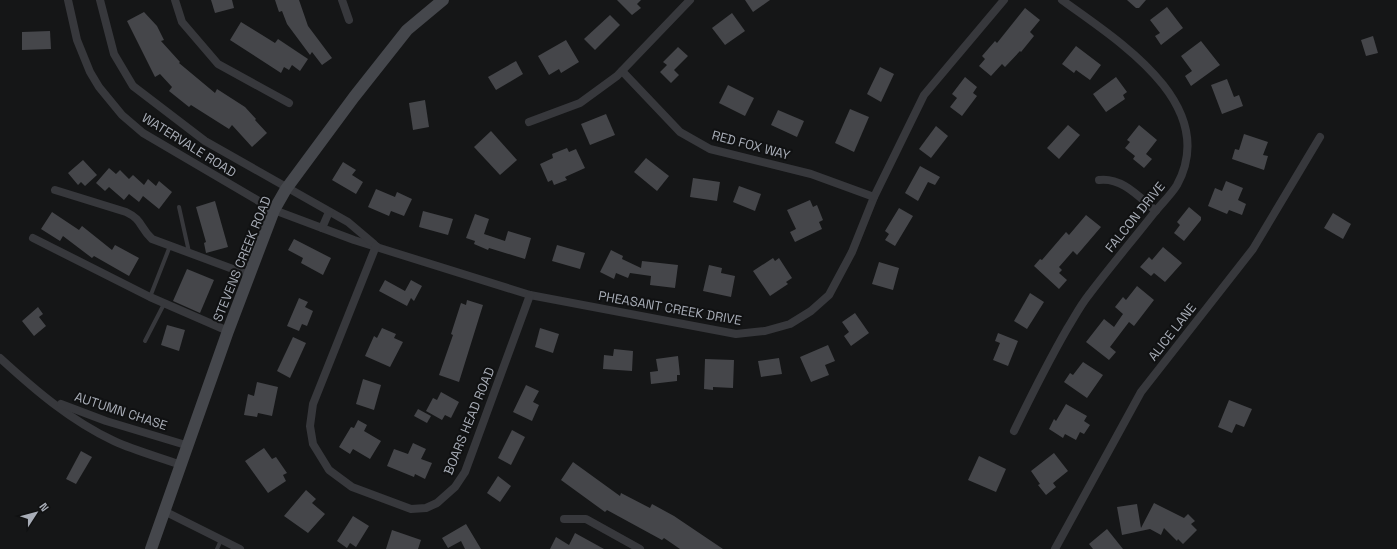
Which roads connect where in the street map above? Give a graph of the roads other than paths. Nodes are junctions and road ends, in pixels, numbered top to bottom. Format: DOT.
graph roads {
  1 [pos="68,0"];
  2 [pos="100,0"];
  3 [pos="175,0"];
  4 [pos="342,0"];
  5 [pos="443,0"];
  6 [pos="690,0"];
  7 [pos="1004,0"];
  8 [pos="1062,0"];
  9 [pos="349,20"];
  10 [pos="622,71"];
  11 [pos="289,103"];
  12 [pos="529,122"];
  13 [pos="1320,137"];
  14 [pos="1099,180"];
  15 [pos="286,188"];
  16 [pos="55,190"];
  17 [pos="874,197"];
  18 [pos="179,207"];
  19 [pos="274,210"];
  20 [pos="1156,211"];
  21 [pos="329,212"];
  22 [pos="322,228"];
  23 [pos="33,238"];
  24 [pos="170,245"];
  25 [pos="376,246"];
  26 [pos="189,252"];
  27 [pos="249,275"];
  28 [pos="530,295"];
  29 [pos="150,297"];
  30 [pos="164,304"];
  31 [pos="228,331"];
  32 [pos="146,341"];
  33 [pos="0,358"];
  34 [pos="47,399"];
  35 [pos="1014,431"];
  36 [pos="188,446"];
  37 [pos="181,465"];
  38 [pos="164,511"];
  39 [pos="564,519"];
  40 [pos="221,539"];
  41 [pos="151,549"];
  42 [pos="217,549"];
  43 [pos="240,549"];
  44 [pos="640,549"];
  45 [pos="1056,549"];
  1 -- 19 [label="street, WATERVALE ROAD"];
  2 -- 15 [label="street, WATERVALE ROAD"];
  3 -- 11 [label="street"];
  4 -- 9 [label="street"];
  5 -- 15 [label="street, STEVENS CREEK ROAD"];
  6 -- 10 [label="street"];
  7 -- 17 [label="street, PHEASANT CREEK DRIVE"];
  8 -- 20 [label="street, FALCON DRIVE"];
  10 -- 12 [label="street"];
  10 -- 17 [label="street, RED FOX WAY"];
  13 -- 45 [label="street, ALICE LANE"];
  14 -- 20 [label="street"];
  15 -- 19 [label="street, STEVENS CREEK ROAD"];
  15 -- 21 [label="street, PHEASANT CREEK DRIVE"];
  16 -- 24 [label="street"];
  17 -- 28 [label="street, PHEASANT CREEK DRIVE"];
  18 -- 26 [label="lane"];
  19 -- 22 [label="street, PHEASANT CREEK DRIVE"];
  19 -- 27 [label="street, STEVENS CREEK ROAD"];
  20 -- 35 [label="street, FALCON DRIVE"];
  21 -- 22 [label="street"];
  21 -- 25 [label="street, PHEASANT CREEK DRIVE"];
  22 -- 25 [label="street, PHEASANT CREEK DRIVE"];
  23 -- 29 [label="street"];
  24 -- 26 [label="street"];
  24 -- 29 [label="lane"];
  25 -- 28 [label="street, PHEASANT CREEK DRIVE"];
  25 -- 28 [label="street, BOARS HEAD ROAD"];
  26 -- 27 [label="street"];
  27 -- 31 [label="street, STEVENS CREEK ROAD"];
  29 -- 30 [label="street"];
  30 -- 31 [label="street"];
  30 -- 32 [label="lane"];
  31 -- 36 [label="street, STEVENS CREEK ROAD"];
  33 -- 34 [label="street, AUTUMN CHASE"];
  34 -- 36 [label="street, AUTUMN CHASE"];
  34 -- 37 [label="street, AUTUMN CHASE"];
  36 -- 37 [label="street, STEVENS CREEK ROAD"];
  37 -- 38 [label="street, STEVENS CREEK ROAD"];
  38 -- 40 [label="street"];
  38 -- 41 [label="street, STEVENS CREEK ROAD"];
  39 -- 44 [label="street"];
  40 -- 42 [label="lane"];
  40 -- 43 [label="street"];
}
